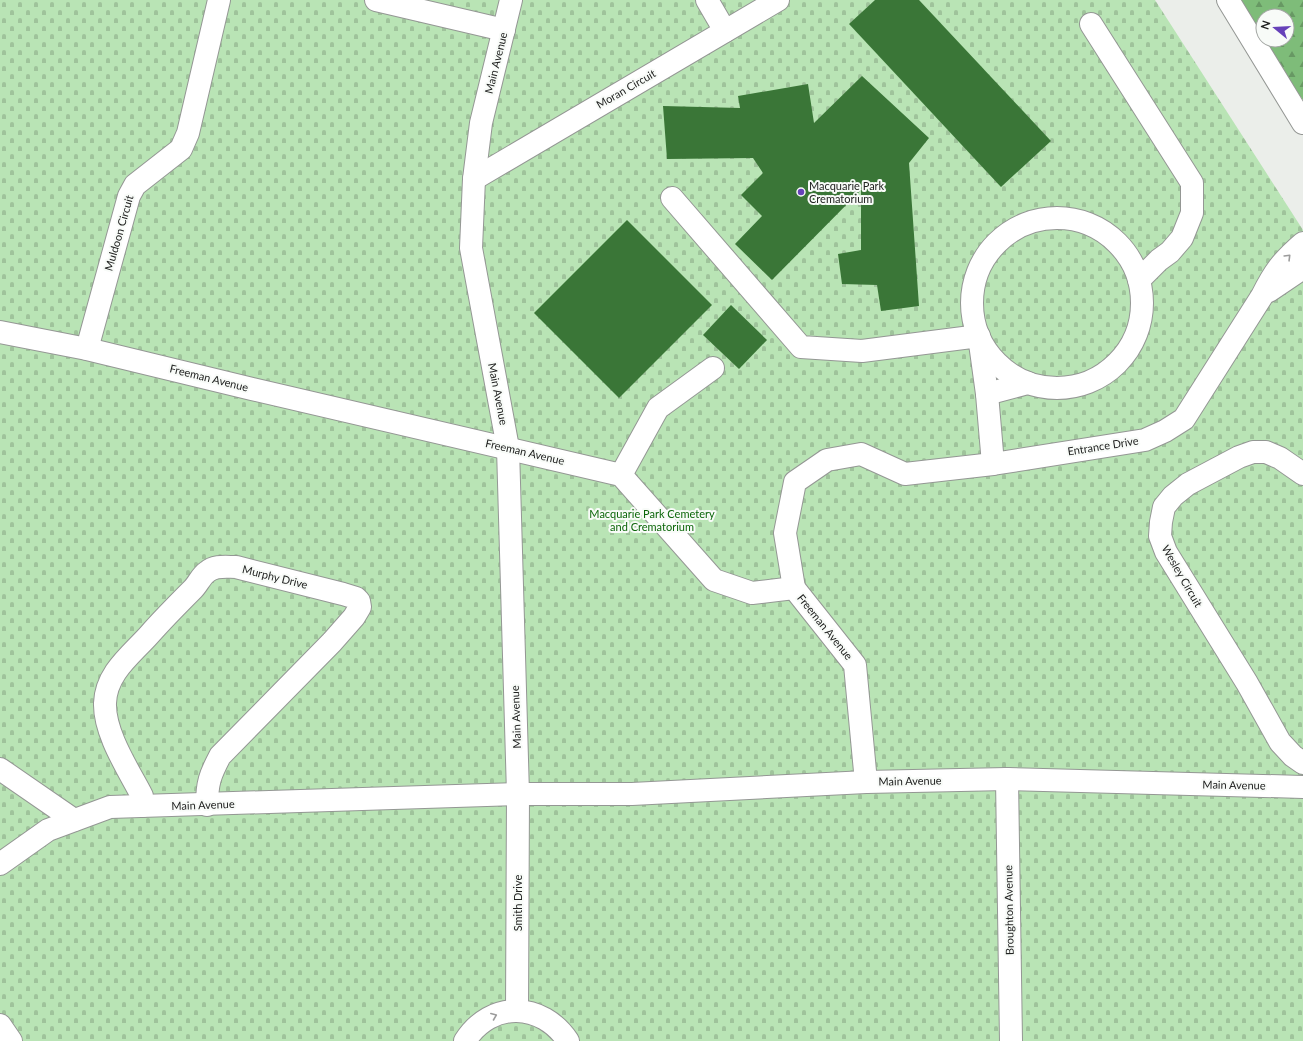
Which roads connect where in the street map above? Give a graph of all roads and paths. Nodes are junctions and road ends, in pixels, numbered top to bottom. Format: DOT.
graph roads {
  1 [pos="219,0"];
  2 [pos="376,0"];
  3 [pos="511,0"];
  4 [pos="707,0"];
  5 [pos="778,0"];
  6 [pos="1228,0"];
  7 [pos="1091,24"];
  8 [pos="504,30"];
  9 [pos="725,31"];
  10 [pos="1303,123"];
  11 [pos="474,179"];
  12 [pos="672,198"];
  13 [pos="1303,243"];
  14 [pos="1303,268"];
  15 [pos="1139,280"];
  16 [pos="1262,296"];
  17 [pos="0,332"];
  18 [pos="979,336"];
  19 [pos="87,349"];
  20 [pos="713,368"];
  21 [pos="1028,383"];
  22 [pos="987,394"];
  23 [pos="508,448"];
  24 [pos="993,464"];
  25 [pos="621,474"];
  26 [pos="1303,474"];
  27 [pos="794,588"];
  28 [pos="1300,754"];
  29 [pos="0,769"];
  30 [pos="1007,779"];
  31 [pos="866,782"];
  32 [pos="1303,787"];
  33 [pos="518,794"];
  34 [pos="207,804"];
  35 [pos="142,806"];
  36 [pos="74,820"];
  37 [pos="0,864"];
  38 [pos="517,1011"];
  39 [pos="0,1024"];
  40 [pos="11,1041"];
  41 [pos="465,1041"];
  42 [pos="568,1041"];
  43 [pos="1011,1041"];
  1 -- 19 [label="street, Muldoon Circuit"];
  2 -- 8 [label="street"];
  3 -- 8 [label="street, Main Avenue"];
  4 -- 9 [label="street"];
  5 -- 9 [label="street, Moran Circuit"];
  6 -- 10 [label="street"];
  7 -- 15 [label="street"];
  8 -- 11 [label="street, Main Avenue"];
  9 -- 11 [label="street, Moran Circuit"];
  11 -- 23 [label="street, Main Avenue"];
  12 -- 18 [label="street"];
  16 -- 13 [label="street, Entrance Drive, one-way"];
  14 -- 16 [label="street, Entrance Drive"];
  15 -- 18 [label="street"];
  15 -- 21 [label="street"];
  16 -- 24 [label="street, Entrance Drive"];
  17 -- 19 [label="street, Freeman Avenue"];
  18 -- 21 [label="street"];
  18 -- 22 [label="street"];
  19 -- 23 [label="street, Freeman Avenue"];
  20 -- 25 [label="street"];
  21 -- 22 [label="street"];
  22 -- 24 [label="street"];
  23 -- 25 [label="street, Freeman Avenue"];
  23 -- 33 [label="street, Main Avenue"];
  24 -- 27 [label="street, Entrance Drive"];
  25 -- 27 [label="street, Freeman Avenue"];
  26 -- 28 [label="street, Wesley Circuit"];
  27 -- 31 [label="street, Freeman Avenue"];
  29 -- 36 [label="street"];
  30 -- 31 [label="street, Main Avenue"];
  30 -- 32 [label="street, Main Avenue"];
  30 -- 43 [label="street, Broughton Avenue"];
  31 -- 33 [label="street, Main Avenue"];
  33 -- 34 [label="street, Main Avenue"];
  33 -- 38 [label="street, Smith Drive"];
  34 -- 35 [label="street, Main Avenue"];
  34 -- 35 [label="street, Murphy Drive"];
  35 -- 36 [label="street, Main Avenue"];
  36 -- 37 [label="street, Main Avenue"];
  41 -- 38 [label="street, one-way"];
  38 -- 42 [label="street"];
  39 -- 40 [label="street"];
}
